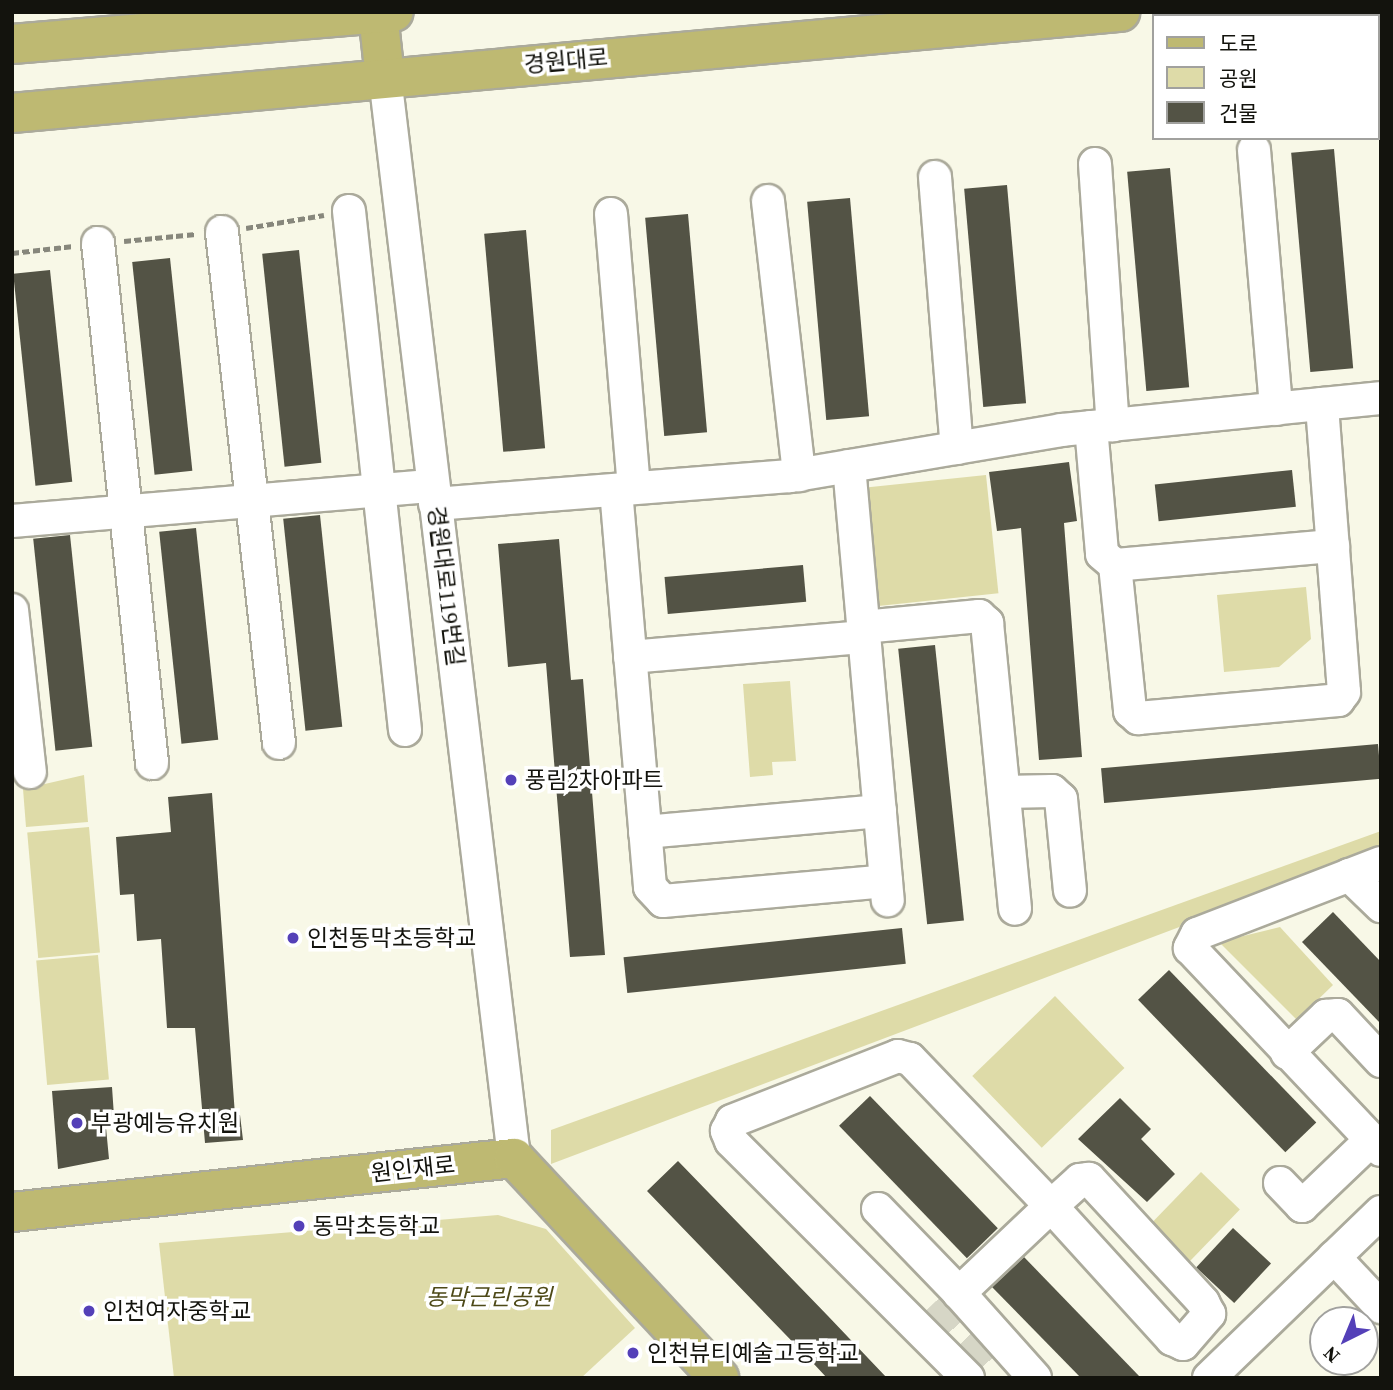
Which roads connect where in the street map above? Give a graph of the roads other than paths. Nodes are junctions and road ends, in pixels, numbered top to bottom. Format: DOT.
graph roads {
  1 [pos="1120,12"];
  2 [pos="386,13"];
  3 [pos="12,44"];
  4 [pos="385,77"];
  5 [pos="12,113"];
  6 [pos="1255,150"];
  7 [pos="1096,164"];
  8 [pos="935,177"];
  9 [pos="768,201"];
  10 [pos="349,211"];
  11 [pos="611,214"];
  12 [pos="222,232"];
  13 [pos="98,243"];
  14 [pos="1381,398"];
  15 [pos="1322,404"];
  16 [pos="1276,409"];
  17 [pos="1102,426"];
  18 [pos="957,448"];
  19 [pos="849,466"];
  20 [pos="799,475"];
  21 [pos="625,489"];
  22 [pos="378,491"];
  23 [pos="434,495"];
  24 [pos="249,502"];
  25 [pos="124,512"];
  26 [pos="12,521"];
  27 [pos="1333,547"];
  28 [pos="1115,565"];
  29 [pos="12,610"];
  30 [pos="863,632"];
  31 [pos="630,657"];
  32 [pos="405,730"];
  33 [pos="279,743"];
  34 [pos="152,763"];
  35 [pos="30,772"];
  36 [pos="1004,792"];
  37 [pos="880,811"];
  38 [pos="645,832"];
  39 [pos="1381,863"];
  40 [pos="1349,875"];
  41 [pos="1070,891"];
  42 [pos="1381,906"];
  43 [pos="1016,909"];
  44 [pos="1287,1053"];
  45 [pos="1381,1061"];
  46 [pos="1376,1145"];
  47 [pos="514,1157"];
  48 [pos="1280,1183"];
  49 [pos="1051,1206"];
  50 [pos="878,1209"];
  51 [pos="12,1212"];
  52 [pos="1381,1212"];
  53 [pos="1334,1257"];
  54 [pos="956,1289"];
  55 [pos="1381,1307"];
  56 [pos="1204,1320"];
  57 [pos="915,1321"];
  58 [pos="1227,1367"];
  59 [pos="1028,1375"];
  60 [pos="719,1378"];
  61 [pos="968,1378"];
  1 -- 4 [label="main road, 경원대로"];
  2 -- 3 [label="main road"];
  2 -- 4 [label="main road, 경원대로119번길"];
  4 -- 5 [label="main road, 경원대로"];
  4 -- 23 [label="street, 경원대로119번길"];
  6 -- 16 [label="street"];
  7 -- 17 [label="street"];
  8 -- 18 [label="street"];
  9 -- 20 [label="street"];
  10 -- 22 [label="street"];
  11 -- 21 [label="street"];
  12 -- 24 [label="street"];
  13 -- 25 [label="street"];
  14 -- 15 [label="street"];
  15 -- 16 [label="street"];
  15 -- 27 [label="street"];
  16 -- 17 [label="street"];
  17 -- 18 [label="street"];
  17 -- 28 [label="street"];
  18 -- 19 [label="street"];
  19 -- 20 [label="street"];
  19 -- 30 [label="street"];
  20 -- 21 [label="street"];
  21 -- 23 [label="street"];
  21 -- 31 [label="street"];
  22 -- 23 [label="street"];
  22 -- 24 [label="street"];
  22 -- 32 [label="street"];
  23 -- 47 [label="street, 경원대로119번길"];
  24 -- 25 [label="street"];
  24 -- 33 [label="street"];
  25 -- 26 [label="street"];
  25 -- 34 [label="street"];
  27 -- 28 [label="street"];
  27 -- 28 [label="street"];
  29 -- 35 [label="street"];
  30 -- 31 [label="street"];
  30 -- 36 [label="street"];
  30 -- 37 [label="street"];
  31 -- 38 [label="street"];
  36 -- 41 [label="street"];
  36 -- 43 [label="street"];
  37 -- 38 [label="street"];
  37 -- 38 [label="street"];
  39 -- 40 [label="street"];
  40 -- 42 [label="street"];
  40 -- 44 [label="street"];
  44 -- 45 [label="street"];
  44 -- 46 [label="street"];
  46 -- 48 [label="street"];
  47 -- 51 [label="main road, 원인재로"];
  47 -- 60 [label="main road"];
  49 -- 54 [label="street"];
  49 -- 56 [label="street"];
  49 -- 56 [label="street"];
  49 -- 57 [label="street"];
  50 -- 54 [label="street"];
  52 -- 53 [label="street"];
  53 -- 55 [label="street"];
  53 -- 58 [label="street"];
  54 -- 57 [label="street"];
  54 -- 59 [label="street"];
  56 -- 58 [label="street"];
  57 -- 61 [label="street"];
}
